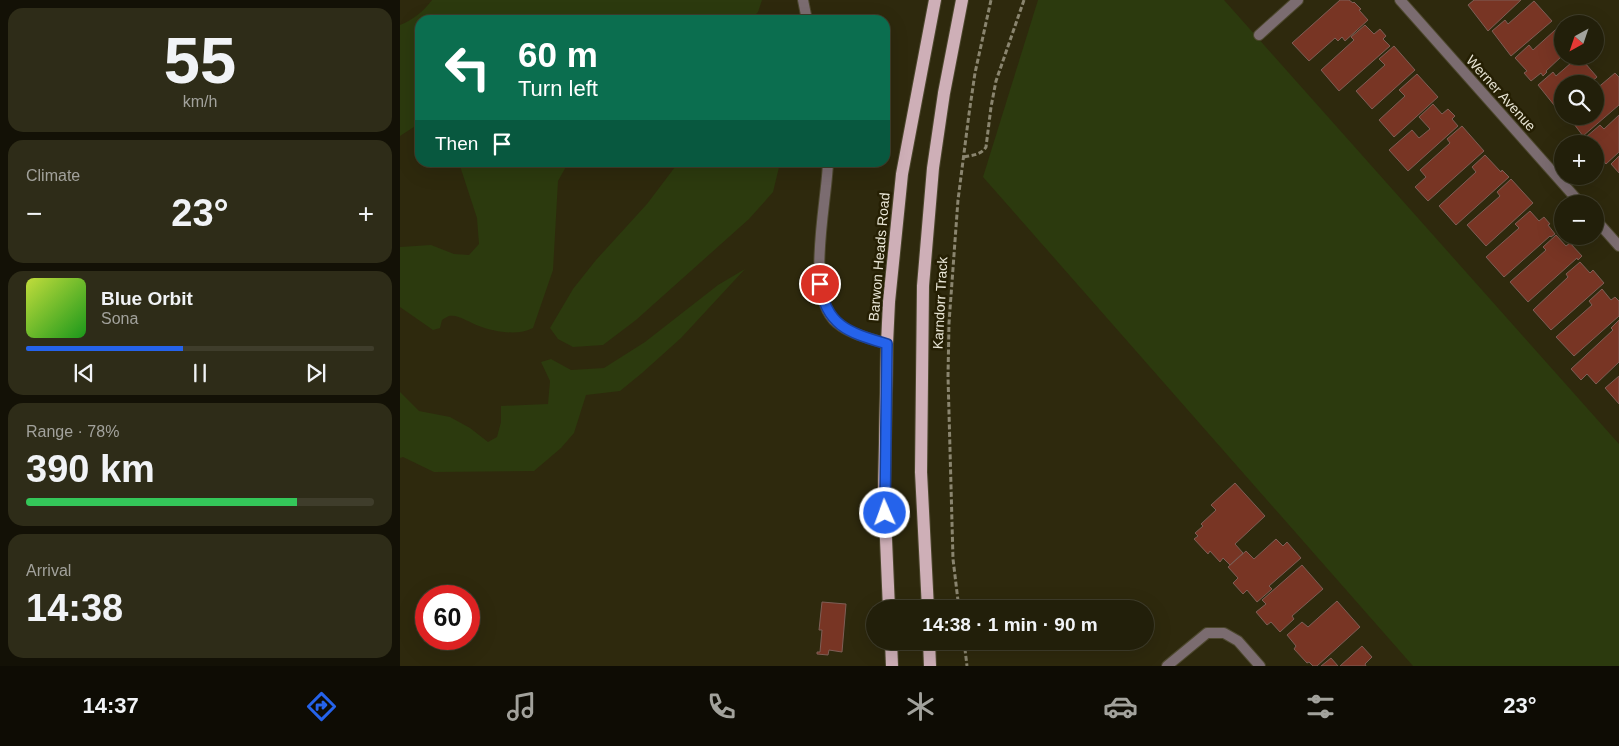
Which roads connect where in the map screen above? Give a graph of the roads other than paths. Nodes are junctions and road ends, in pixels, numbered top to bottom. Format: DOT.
graph roads {
  1 [pos="803,0"];
  2 [pos="935,0"];
  3 [pos="962,0"];
  4 [pos="1298,0"];
  5 [pos="1400,0"];
  6 [pos="806,15"];
  7 [pos="1259,35"];
  8 [pos="828,167"];
  9 [pos="1573,195"];
  10 [pos="1604,229"];
  11 [pos="1619,246"];
  12 [pos="887,344"];
  13 [pos="890,600"];
  14 [pos="928,600"];
  15 [pos="891,650"];
  16 [pos="929,650"];
  17 [pos="892,666"];
  18 [pos="930,666"];
  19 [pos="1167,666"];
  20 [pos="1260,666"];
  1 -- 6 [label="street"];
  2 -- 12 [label="main road, Barwon Heads Road"];
  3 -- 14 [label="main road"];
  4 -- 7 [label="street"];
  5 -- 9 [label="street, Werner Avenue"];
  8 -- 12 [label="street"];
  10 -- 11 [label="street"];
  12 -- 13 [label="main road, Barwon Heads Road"];
  15 -- 17 [label="main road"];
  16 -- 18 [label="main road"];
  19 -- 20 [label="street"];
}
